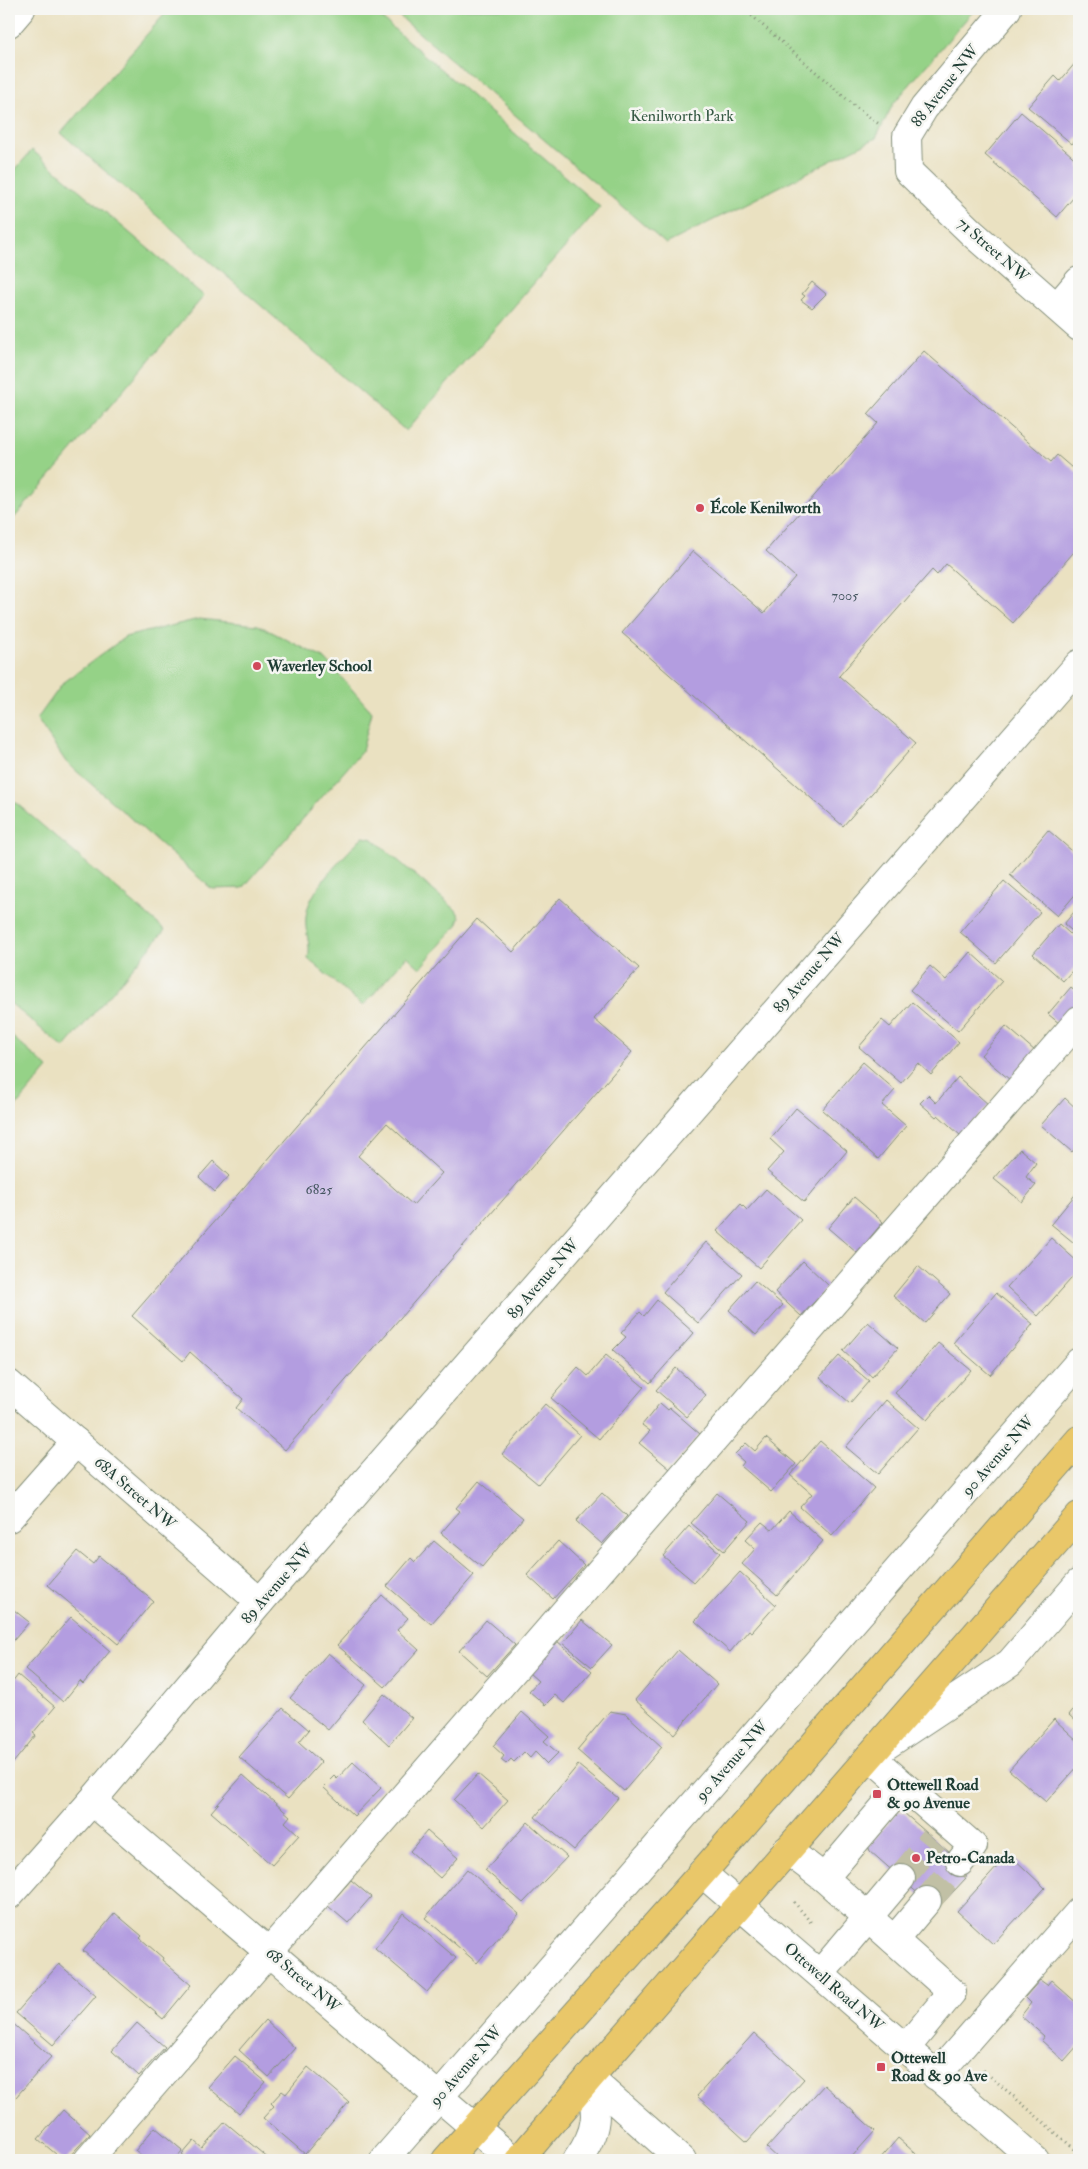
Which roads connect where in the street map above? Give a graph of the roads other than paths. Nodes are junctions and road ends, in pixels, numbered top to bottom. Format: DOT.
graph roads {
  1 [pos="21,9"];
  2 [pos="1007,9"];
  3 [pos="9,23"];
  4 [pos="908,171"];
  5 [pos="1079,281"];
  6 [pos="1057,307"];
  7 [pos="1079,327"];
  8 [pos="1079,664"];
  9 [pos="1079,1020"];
  10 [pos="1079,1362"];
  11 [pos="9,1384"];
  12 [pos="1079,1440"];
  13 [pos="76,1442"];
  14 [pos="1079,1516"];
  15 [pos="9,1518"];
  16 [pos="1079,1583"];
  17 [pos="260,1602"];
  18 [pos="870,1756"];
  19 [pos="904,1785"];
  20 [pos="92,1801"];
  21 [pos="787,1850"];
  22 [pos="960,1862"];
  23 [pos="702,1873"];
  24 [pos="824,1878"];
  25 [pos="901,1878"];
  26 [pos="9,1894"];
  27 [pos="927,1901"];
  28 [pos="739,1906"];
  29 [pos="1079,1912"];
  30 [pos="868,1916"];
  31 [pos="894,1940"];
  32 [pos="270,1952"];
  33 [pos="820,1974"];
  34 [pos="905,2049"];
  35 [pos="936,2076"];
  36 [pos="589,2078"];
  37 [pos="440,2096"];
  38 [pos="475,2127"];
  39 [pos="88,2160"];
  40 [pos="384,2160"];
  41 [pos="446,2160"];
  42 [pos="513,2160"];
  43 [pos="519,2160"];
  44 [pos="577,2160"];
  45 [pos="682,2160"];
  46 [pos="1035,2160"];
  1 -- 3 [label="street"];
  2 -- 4 [label="street, 88 Avenue NW"];
  4 -- 6 [label="street, 71 Street NW"];
  5 -- 6 [label="street"];
  6 -- 7 [label="street, 71 Street NW"];
  8 -- 17 [label="street, 89 Avenue NW"];
  9 -- 32 [label="street"];
  10 -- 37 [label="street, 90 Avenue NW"];
  11 -- 13 [label="street, 68A Street NW"];
  12 -- 23 [label="main road"];
  13 -- 15 [label="street"];
  13 -- 17 [label="street, 68A Street NW"];
  14 -- 18 [label="main road"];
  16 -- 18 [label="street"];
  17 -- 20 [label="street, 89 Avenue NW"];
  18 -- 19 [label="street"];
  18 -- 21 [label="main road"];
  19 -- 22 [label="street"];
  19 -- 24 [label="street"];
  20 -- 26 [label="street, 89 Avenue NW"];
  20 -- 32 [label="street, 68 Street NW"];
  21 -- 24 [label="street"];
  21 -- 28 [label="main road"];
  23 -- 28 [label="street, Ottewell Road NW"];
  23 -- 38 [label="main road"];
  24 -- 30 [label="street"];
  25 -- 30 [label="street"];
  27 -- 31 [label="street"];
  28 -- 33 [label="street, Ottewell Road NW"];
  28 -- 36 [label="main road"];
  29 -- 35 [label="street"];
  30 -- 31 [label="street"];
  30 -- 33 [label="street"];
  31 -- 34 [label="street"];
  32 -- 37 [label="street, 68 Street NW"];
  32 -- 39 [label="street"];
  33 -- 34 [label="street, Ottewell Road NW"];
  34 -- 35 [label="street, Ottewell Road NW"];
  35 -- 46 [label="street, Ottewell Road NW"];
  36 -- 43 [label="main road"];
  36 -- 44 [label="street"];
  36 -- 45 [label="street"];
  37 -- 38 [label="street, 68 Street NW"];
  37 -- 40 [label="street, 90 Avenue NW"];
  38 -- 41 [label="main road"];
  38 -- 42 [label="street, 68 Street NW"];
}
